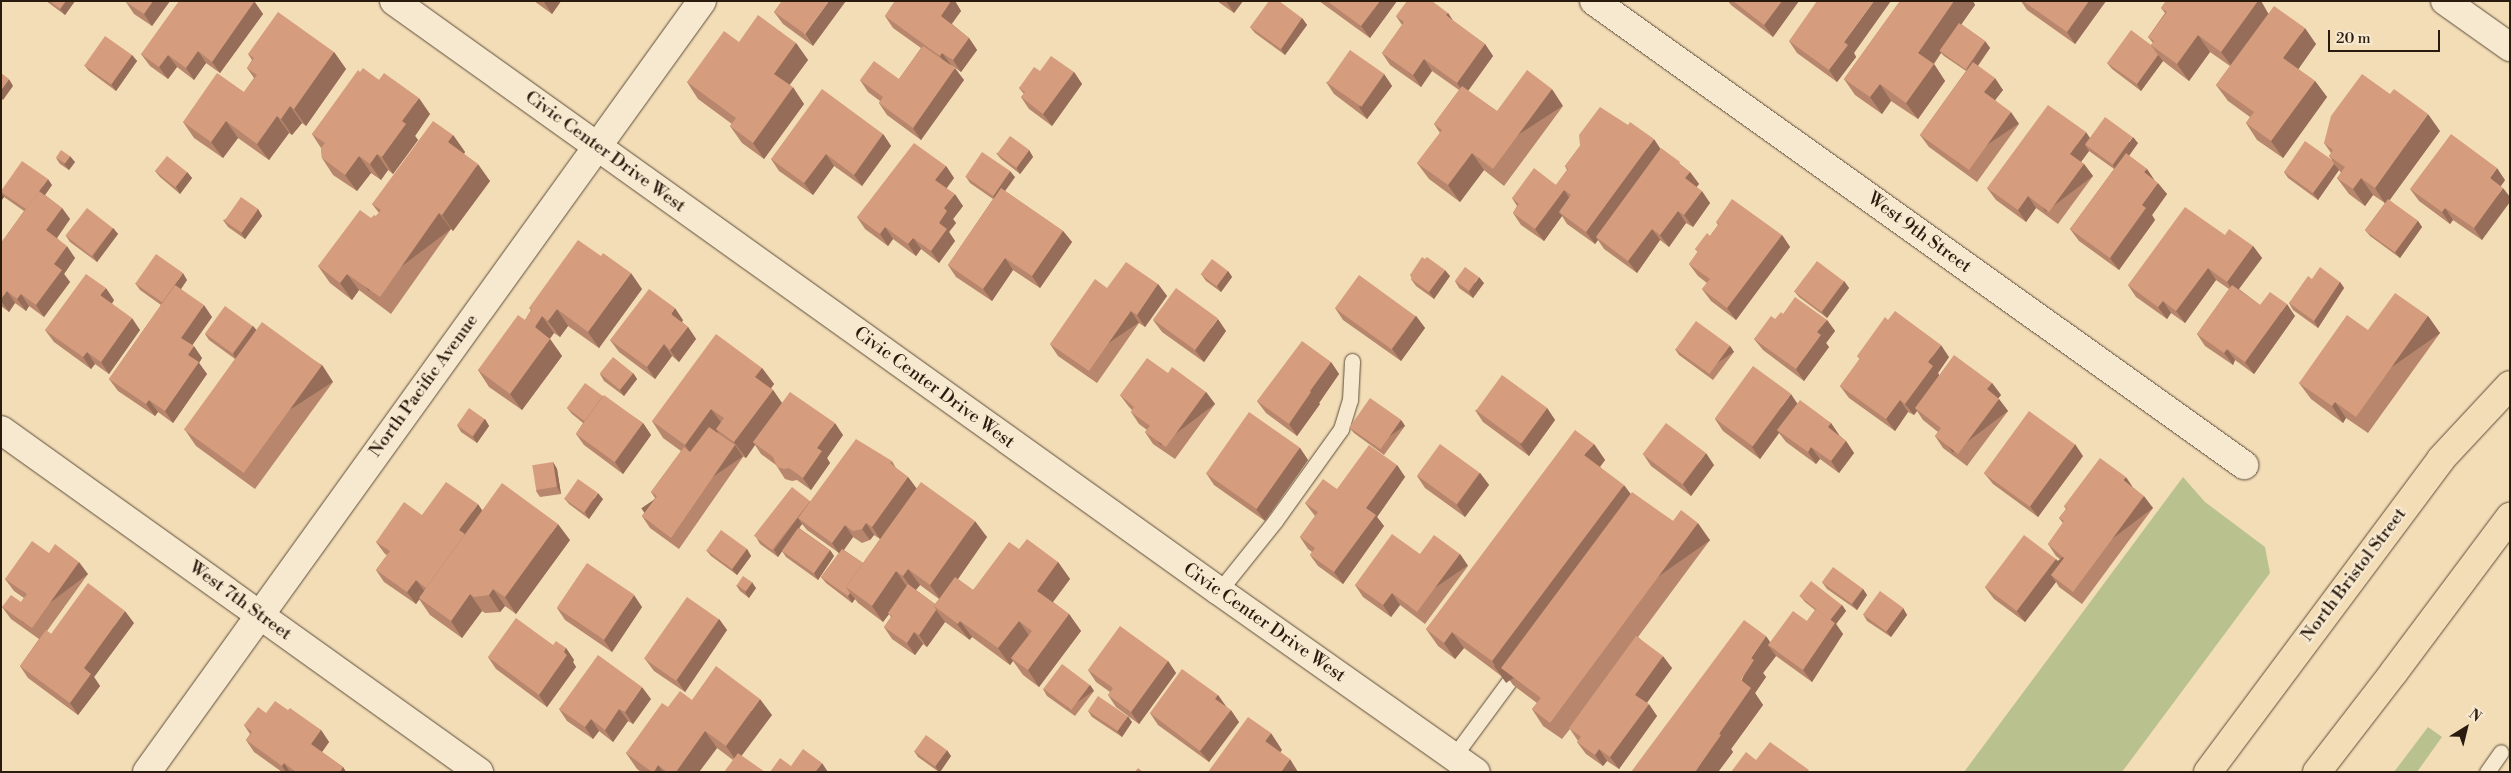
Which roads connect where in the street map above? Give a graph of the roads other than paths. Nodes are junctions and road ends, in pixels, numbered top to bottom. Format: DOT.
graph roads {
  1 [pos="394,1"];
  2 [pos="702,1"];
  3 [pos="1594,1"];
  4 [pos="2445,1"];
  5 [pos="2510,47"];
  6 [pos="597,146"];
  7 [pos="1352,361"];
  8 [pos="2510,385"];
  9 [pos="1,430"];
  10 [pos="2244,465"];
  11 [pos="2508,523"];
  12 [pos="1219,592"];
  13 [pos="260,615"];
  14 [pos="1530,654"];
  15 [pos="2501,752"];
  16 [pos="1454,756"];
  17 [pos="147,772"];
  18 [pos="479,772"];
  19 [pos="1476,772"];
  20 [pos="2208,772"];
  21 [pos="2317,772"];
  22 [pos="2487,772"];
  1 -- 6 [label="street, Civic Center Drive West"];
  2 -- 6 [label="street, North Pacific Avenue"];
  3 -- 10 [label="street, West 9th Street"];
  4 -- 5 [label="street"];
  6 -- 12 [label="street, Civic Center Drive West"];
  6 -- 13 [label="street, North Pacific Avenue"];
  7 -- 12 [label="lane"];
  8 -- 20 [label="main road, North Bristol Street"];
  9 -- 13 [label="street, West 7th Street"];
  11 -- 21 [label="main road"];
  12 -- 16 [label="street, Civic Center Drive West"];
  13 -- 17 [label="street, North Pacific Avenue"];
  13 -- 18 [label="street, West 7th Street"];
  14 -- 16 [label="lane"];
  15 -- 22 [label="lane"];
  16 -- 19 [label="street, Civic Center Drive West"];
}
